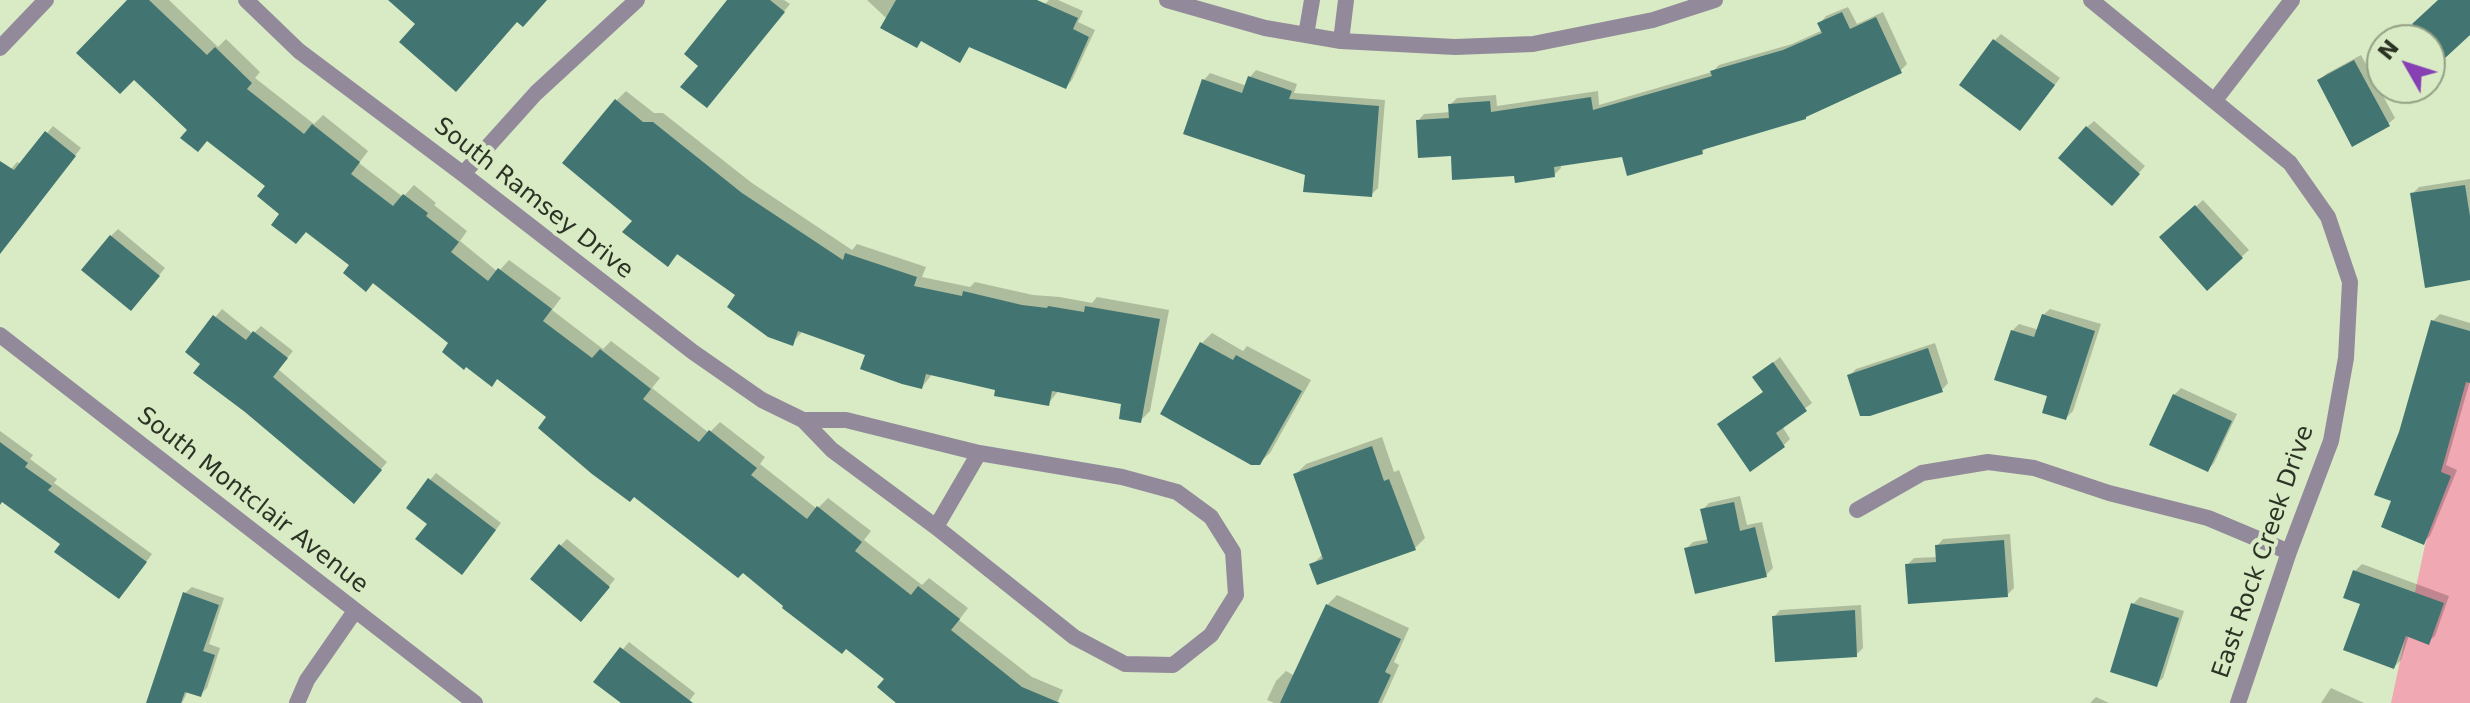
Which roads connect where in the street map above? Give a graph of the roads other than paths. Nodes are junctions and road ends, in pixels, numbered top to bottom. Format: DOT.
graph roads {
  1 [pos="46,0"];
  2 [pos="246,0"];
  3 [pos="637,0"];
  4 [pos="1167,0"];
  5 [pos="1312,0"];
  6 [pos="1346,0"];
  7 [pos="1715,0"];
  8 [pos="2091,0"];
  9 [pos="2292,0"];
  10 [pos="1306,35"];
  11 [pos="1341,41"];
  12 [pos="0,48"];
  13 [pos="2215,100"];
  14 [pos="463,174"];
  15 [pos="0,335"];
  16 [pos="803,420"];
  17 [pos="979,453"];
  18 [pos="1857,510"];
  19 [pos="936,527"];
  20 [pos="2289,552"];
  21 [pos="355,611"];
  22 [pos="297,703"];
  23 [pos="475,703"];
  24 [pos="2238,703"];
  1 -- 12 [label="street"];
  2 -- 14 [label="street, South Ramsey Drive"];
  3 -- 14 [label="street"];
  4 -- 10 [label="street"];
  5 -- 10 [label="street"];
  6 -- 11 [label="street"];
  7 -- 11 [label="street"];
  8 -- 13 [label="street, East Rock Creek Drive"];
  9 -- 13 [label="street"];
  10 -- 11 [label="street"];
  13 -- 20 [label="street, East Rock Creek Drive"];
  14 -- 16 [label="street, South Ramsey Drive"];
  15 -- 21 [label="street, South Montclair Avenue"];
  16 -- 17 [label="street, South Ramsey Drive"];
  16 -- 19 [label="street, South Ramsey Drive"];
  17 -- 19 [label="street"];
  17 -- 19 [label="street, South Ramsey Drive"];
  18 -- 20 [label="street"];
  20 -- 24 [label="street, East Rock Creek Drive"];
  21 -- 22 [label="street"];
  21 -- 23 [label="street, South Montclair Avenue"];
}
